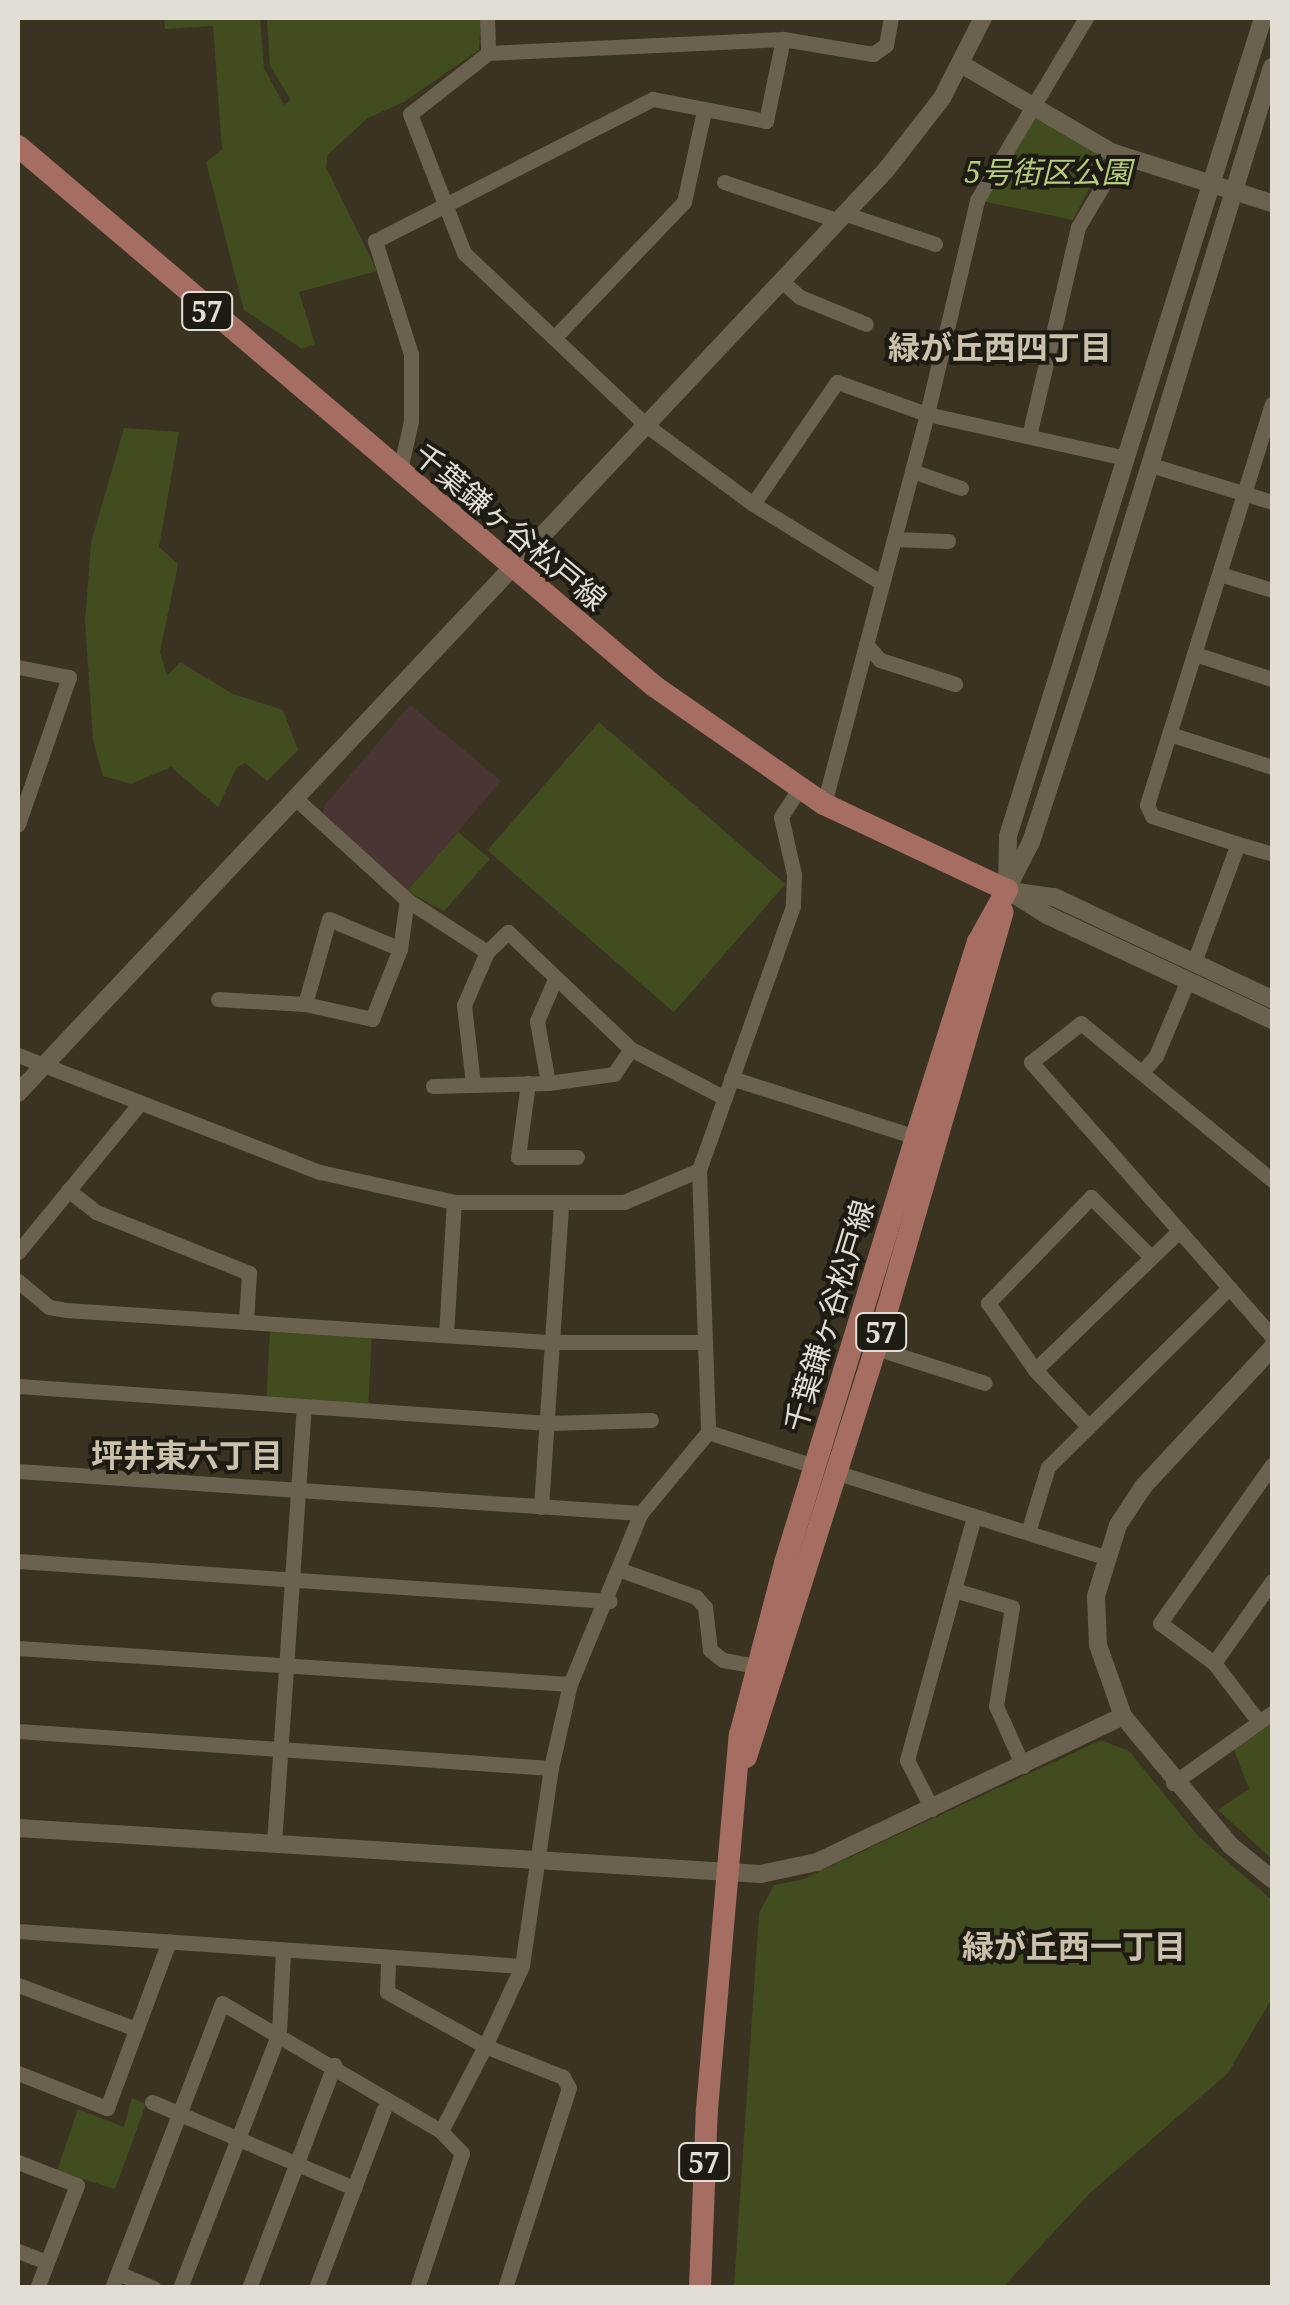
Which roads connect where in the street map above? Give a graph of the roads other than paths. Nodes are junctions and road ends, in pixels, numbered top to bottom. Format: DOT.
graph roads {
  1 [pos="487,18"];
  2 [pos="891,18"];
  3 [pos="983,18"];
  4 [pos="1086,18"];
  5 [pos="1263,18"];
  6 [pos="782,39"];
  7 [pos="488,54"];
  8 [pos="962,64"];
  9 [pos="1272,67"];
  10 [pos="1033,107"];
  11 [pos="704,111"];
  12 [pos="18,146"];
  13 [pos="1121,155"];
  14 [pos="724,182"];
  15 [pos="1213,186"];
  16 [pos="1235,192"];
  17 [pos="1272,203"];
  18 [pos="448,209"];
  19 [pos="842,217"];
  20 [pos="936,244"];
  21 [pos="782,282"];
  22 [pos="866,324"];
  23 [pos="554,338"];
  24 [pos="1272,404"];
  25 [pos="927,414"];
  26 [pos="1270,423"];
  27 [pos="646,425"];
  28 [pos="1029,436"];
  29 [pos="1126,458"];
  30 [pos="1151,465"];
  31 [pos="912,472"];
  32 [pos="399,474"];
  33 [pos="961,488"];
  34 [pos="1245,493"];
  35 [pos="1272,502"];
  36 [pos="753,504"];
  37 [pos="894,539"];
  38 [pos="948,540"];
  39 [pos="512,567"];
  40 [pos="1220,574"];
  41 [pos="882,583"];
  42 [pos="1272,590"];
  43 [pos="866,644"];
  44 [pos="1196,654"];
  45 [pos="18,667"];
  46 [pos="1272,679"];
  47 [pos="956,684"];
  48 [pos="1170,734"];
  49 [pos="1272,767"];
  50 [pos="799,789"];
  51 [pos="296,798"];
  52 [pos="824,804"];
  53 [pos="18,824"];
  54 [pos="1238,844"];
  55 [pos="1272,854"];
  56 [pos="1007,890"];
  57 [pos="407,900"];
  58 [pos="400,949"];
  59 [pos="487,952"];
  60 [pos="1191,971"];
  61 [pos="555,978"];
  62 [pos="218,999"];
  63 [pos="1272,999"];
  64 [pos="304,1004"];
  65 [pos="1272,1020"];
  66 [pos="632,1049"];
  67 [pos="18,1054"];
  68 [pos="42,1064"];
  69 [pos="1142,1072"];
  70 [pos="731,1078"];
  71 [pos="548,1083"];
  72 [pos="473,1084"];
  73 [pos="528,1084"];
  74 [pos="433,1086"];
  75 [pos="18,1094"];
  76 [pos="723,1097"];
  77 [pos="140,1103"];
  78 [pos="916,1136"];
  79 [pos="577,1157"];
  80 [pos="699,1170"];
  81 [pos="1272,1180"];
  82 [pos="68,1190"];
  83 [pos="454,1202"];
  84 [pos="561,1205"];
  85 [pos="1179,1231"];
  86 [pos="18,1252"];
  87 [pos="1150,1256"];
  88 [pos="18,1281"];
  89 [pos="1229,1288"];
  90 [pos="246,1322"];
  91 [pos="446,1334"];
  92 [pos="1272,1336"];
  93 [pos="554,1342"];
  94 [pos="704,1342"];
  95 [pos="876,1348"];
  96 [pos="1272,1348"];
  97 [pos="1034,1370"];
  98 [pos="985,1383"];
  99 [pos="18,1386"];
  100 [pos="304,1409"];
  101 [pos="651,1420"];
  102 [pos="548,1423"];
  103 [pos="1088,1426"];
  104 [pos="708,1432"];
  105 [pos="814,1466"];
  106 [pos="1271,1470"];
  107 [pos="18,1471"];
  108 [pos="838,1473"];
  109 [pos="298,1490"];
  110 [pos="541,1507"];
  111 [pos="641,1513"];
  112 [pos="974,1516"];
  113 [pos="1028,1532"];
  114 [pos="1105,1558"];
  115 [pos="18,1561"];
  116 [pos="621,1570"];
  117 [pos="292,1582"];
  118 [pos="1272,1582"];
  119 [pos="954,1590"];
  120 [pos="610,1601"];
  121 [pos="18,1648"];
  122 [pos="1214,1663"];
  123 [pos="286,1666"];
  124 [pos="756,1666"];
  125 [pos="570,1684"];
  126 [pos="1123,1716"];
  127 [pos="1266,1717"];
  128 [pos="18,1731"];
  129 [pos="280,1751"];
  130 [pos="1024,1766"];
  131 [pos="550,1768"];
  132 [pos="741,1769"];
  133 [pos="1173,1783"];
  134 [pos="932,1808"];
  135 [pos="18,1828"];
  136 [pos="274,1844"];
  137 [pos="536,1863"];
  138 [pos="727,1874"];
  139 [pos="1272,1880"];
  140 [pos="18,1931"];
  141 [pos="170,1941"];
  142 [pos="283,1950"];
  143 [pos="388,1958"];
  144 [pos="522,1966"];
  145 [pos="18,1984"];
  146 [pos="136,2029"];
  147 [pos="279,2033"];
  148 [pos="485,2046"];
  149 [pos="334,2065"];
  150 [pos="18,2073"];
  151 [pos="152,2102"];
  152 [pos="384,2109"];
  153 [pos="178,2116"];
  154 [pos="440,2130"];
  155 [pos="236,2140"];
  156 [pos="18,2162"];
  157 [pos="296,2165"];
  158 [pos="354,2188"];
  159 [pos="18,2251"];
  160 [pos="46,2262"];
  161 [pos="115,2280"];
  162 [pos="37,2288"];
  163 [pos="154,2288"];
  164 [pos="180,2288"];
  165 [pos="249,2288"];
  166 [pos="316,2288"];
  167 [pos="417,2288"];
  168 [pos="505,2288"];
  169 [pos="700,2288"];
  1 -- 7 [label="street"];
  2 -- 6 [label="street"];
  3 -- 8 [label="street"];
  4 -- 10 [label="street"];
  5 -- 15 [label="street"];
  6 -- 7 [label="street"];
  6 -- 11 [label="street"];
  7 -- 18 [label="street"];
  8 -- 10 [label="street"];
  8 -- 19 [label="street"];
  9 -- 16 [label="street"];
  10 -- 13 [label="street"];
  10 -- 25 [label="street"];
  11 -- 18 [label="street"];
  11 -- 23 [label="street"];
  12 -- 32 [label="main road, 千葉鎌ヶ谷松戸線 / 57"];
  13 -- 15 [label="street"];
  13 -- 28 [label="street"];
  14 -- 19 [label="street"];
  15 -- 16 [label="street"];
  15 -- 29 [label="street"];
  16 -- 17 [label="street"];
  16 -- 30 [label="street"];
  18 -- 23 [label="street"];
  18 -- 32 [label="street"];
  19 -- 20 [label="street"];
  19 -- 21 [label="street"];
  21 -- 22 [label="street"];
  21 -- 27 [label="street"];
  23 -- 27 [label="street"];
  24 -- 26 [label="street"];
  25 -- 28 [label="street"];
  25 -- 31 [label="street"];
  25 -- 36 [label="street"];
  26 -- 34 [label="street"];
  27 -- 36 [label="street"];
  27 -- 39 [label="street"];
  28 -- 29 [label="street"];
  29 -- 56 [label="street"];
  30 -- 34 [label="street"];
  30 -- 56 [label="street"];
  31 -- 33 [label="street"];
  31 -- 37 [label="street"];
  32 -- 39 [label="main road, 千葉鎌ヶ谷松戸線 / 57"];
  34 -- 35 [label="street"];
  34 -- 40 [label="street"];
  36 -- 41 [label="street"];
  37 -- 38 [label="street"];
  37 -- 41 [label="street"];
  39 -- 50 [label="main road, 千葉鎌ヶ谷松戸線 / 57"];
  39 -- 51 [label="street"];
  40 -- 42 [label="street"];
  40 -- 44 [label="street"];
  41 -- 43 [label="street"];
  43 -- 47 [label="street"];
  43 -- 52 [label="street"];
  44 -- 46 [label="street"];
  44 -- 48 [label="street"];
  45 -- 53 [label="street"];
  48 -- 49 [label="street"];
  48 -- 54 [label="street"];
  50 -- 52 [label="main road, 千葉鎌ヶ谷松戸線 / 57"];
  50 -- 70 [label="street"];
  51 -- 57 [label="street"];
  51 -- 68 [label="street"];
  52 -- 56 [label="main road, 千葉鎌ヶ谷松戸線 / 57"];
  54 -- 55 [label="street"];
  54 -- 60 [label="street"];
  56 -- 60 [label="street"];
  56 -- 78 [label="main road, 千葉鎌ヶ谷松戸線 / 57"];
  56 -- 95 [label="main road, 千葉鎌ヶ谷松戸線 / 57"];
  57 -- 58 [label="street"];
  57 -- 59 [label="street"];
  58 -- 64 [label="street"];
  58 -- 64 [label="street"];
  59 -- 61 [label="street"];
  59 -- 72 [label="street"];
  60 -- 63 [label="street"];
  60 -- 65 [label="street"];
  60 -- 69 [label="street"];
  61 -- 66 [label="street"];
  61 -- 71 [label="street"];
  62 -- 64 [label="street"];
  66 -- 71 [label="street"];
  66 -- 76 [label="street"];
  67 -- 68 [label="street"];
  68 -- 75 [label="street"];
  68 -- 77 [label="street"];
  69 -- 81 [label="street"];
  69 -- 85 [label="street"];
  70 -- 76 [label="street"];
  70 -- 78 [label="street"];
  71 -- 73 [label="street"];
  72 -- 73 [label="street"];
  72 -- 74 [label="street"];
  73 -- 79 [label="street"];
  76 -- 80 [label="street"];
  77 -- 82 [label="street"];
  77 -- 83 [label="street"];
  78 -- 105 [label="main road, 千葉鎌ヶ谷松戸線 / 57"];
  80 -- 84 [label="street"];
  80 -- 94 [label="street"];
  82 -- 86 [label="street"];
  82 -- 90 [label="street"];
  83 -- 84 [label="street"];
  83 -- 91 [label="street"];
  84 -- 93 [label="street"];
  85 -- 87 [label="street"];
  85 -- 89 [label="street"];
  87 -- 97 [label="street"];
  87 -- 97 [label="street"];
  88 -- 90 [label="street"];
  89 -- 92 [label="street"];
  89 -- 103 [label="street"];
  90 -- 91 [label="street"];
  91 -- 93 [label="street"];
  93 -- 94 [label="street"];
  93 -- 102 [label="street"];
  94 -- 104 [label="street"];
  95 -- 98 [label="street"];
  95 -- 108 [label="main road, 千葉鎌ヶ谷松戸線 / 57"];
  96 -- 114 [label="street"];
  97 -- 103 [label="street"];
  99 -- 100 [label="street"];
  100 -- 102 [label="street"];
  100 -- 109 [label="street"];
  101 -- 102 [label="street"];
  102 -- 110 [label="street"];
  103 -- 113 [label="street"];
  104 -- 105 [label="street"];
  104 -- 111 [label="street"];
  105 -- 124 [label="main road, 千葉鎌ヶ谷松戸線 / 57"];
  106 -- 122 [label="street"];
  107 -- 109 [label="street"];
  108 -- 112 [label="street"];
  108 -- 132 [label="main road, 千葉鎌ヶ谷松戸線 / 57"];
  109 -- 110 [label="street"];
  109 -- 117 [label="street"];
  110 -- 111 [label="street"];
  111 -- 116 [label="street"];
  112 -- 113 [label="street"];
  112 -- 119 [label="street"];
  113 -- 114 [label="street"];
  114 -- 126 [label="street"];
  115 -- 117 [label="street"];
  116 -- 120 [label="street"];
  116 -- 124 [label="street"];
  117 -- 120 [label="street"];
  117 -- 123 [label="street"];
  118 -- 122 [label="street"];
  119 -- 130 [label="street"];
  119 -- 134 [label="street"];
  120 -- 125 [label="street"];
  121 -- 123 [label="street"];
  122 -- 127 [label="street"];
  123 -- 125 [label="street"];
  123 -- 129 [label="street"];
  124 -- 132 [label="main road, 千葉鎌ヶ谷松戸線 / 57"];
  125 -- 131 [label="street"];
  126 -- 130 [label="street"];
  126 -- 133 [label="street"];
  127 -- 133 [label="street"];
  128 -- 129 [label="street"];
  129 -- 131 [label="street"];
  129 -- 136 [label="street"];
  130 -- 134 [label="street"];
  131 -- 137 [label="street"];
  132 -- 138 [label="main road, 千葉鎌ヶ谷松戸線 / 57"];
  133 -- 139 [label="street"];
  134 -- 138 [label="street"];
  135 -- 136 [label="street"];
  136 -- 137 [label="street"];
  137 -- 138 [label="street"];
  137 -- 144 [label="street"];
  138 -- 169 [label="main road, 千葉鎌ヶ谷松戸線 / 57"];
  140 -- 141 [label="street"];
  141 -- 142 [label="street"];
  141 -- 146 [label="street"];
  142 -- 143 [label="street"];
  142 -- 147 [label="street"];
  143 -- 144 [label="street"];
  143 -- 148 [label="street"];
  144 -- 148 [label="street"];
  145 -- 146 [label="street"];
  146 -- 150 [label="street"];
  147 -- 149 [label="street"];
  147 -- 153 [label="street"];
  147 -- 155 [label="street"];
  148 -- 154 [label="street"];
  148 -- 168 [label="street"];
  149 -- 154 [label="street"];
  149 -- 157 [label="street"];
  151 -- 153 [label="street"];
  152 -- 158 [label="street"];
  153 -- 155 [label="street"];
  153 -- 161 [label="street"];
  154 -- 167 [label="street"];
  155 -- 157 [label="street"];
  155 -- 164 [label="street"];
  156 -- 160 [label="street"];
  157 -- 158 [label="street"];
  157 -- 165 [label="street"];
  158 -- 166 [label="street"];
  159 -- 160 [label="street"];
  160 -- 162 [label="street"];
  161 -- 163 [label="street"];
}
